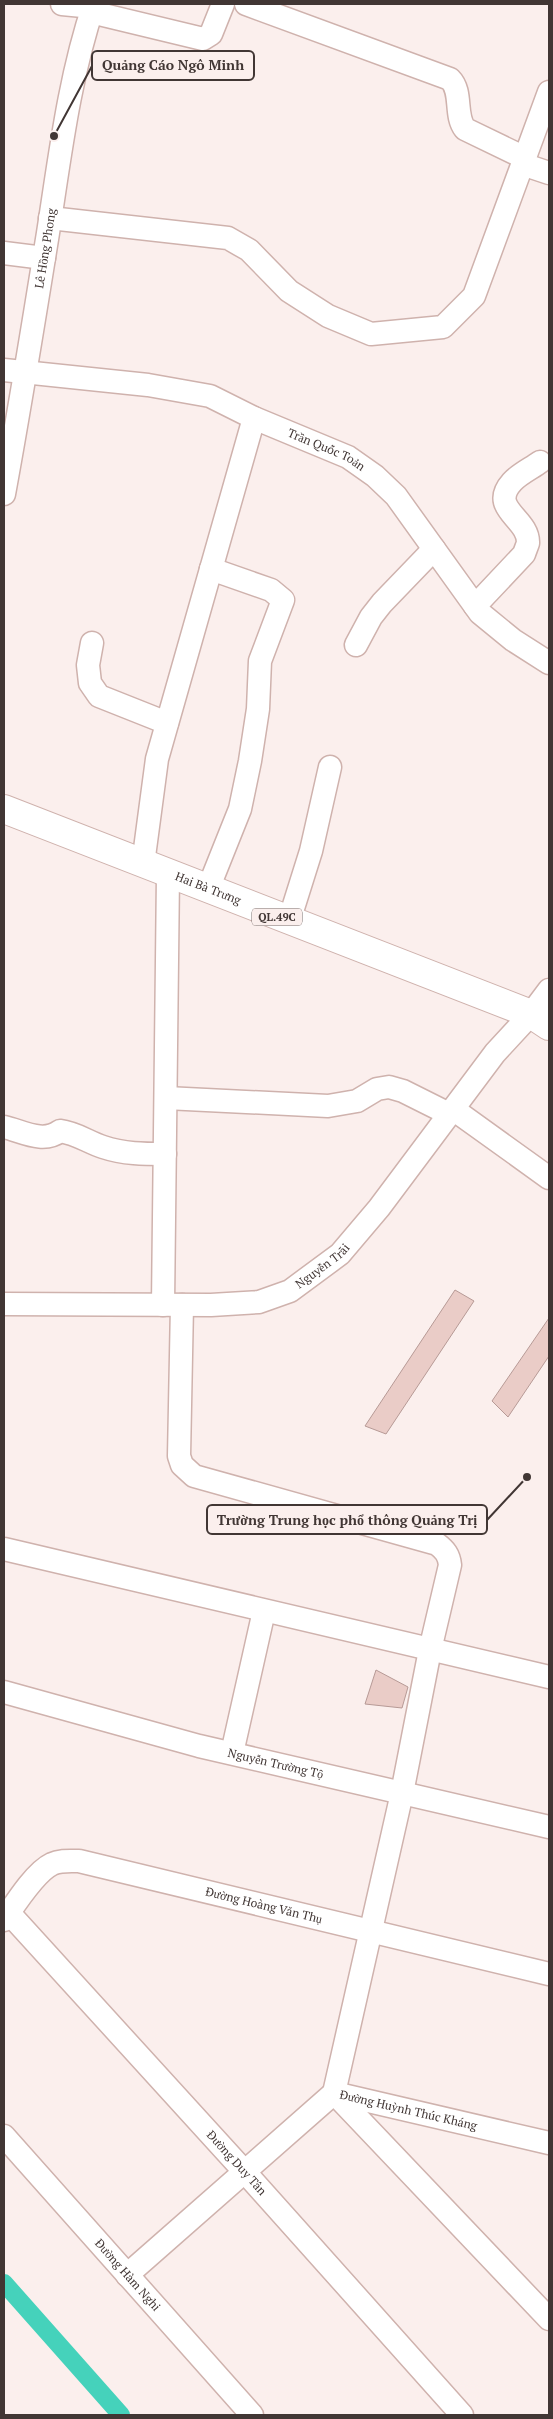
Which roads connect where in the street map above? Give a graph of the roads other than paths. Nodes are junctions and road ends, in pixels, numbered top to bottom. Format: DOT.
graph roads {
  1 [pos="62,4"];
  2 [pos="223,4"];
  3 [pos="246,4"];
  4 [pos="93,8"];
  5 [pos="549,92"];
  6 [pos="523,161"];
  7 [pos="549,173"];
  8 [pos="50,218"];
  9 [pos="4,253"];
  10 [pos="44,258"];
  11 [pos="4,370"];
  12 [pos="26,373"];
  13 [pos="254,418"];
  14 [pos="540,462"];
  15 [pos="4,494"];
  16 [pos="434,548"];
  17 [pos="211,569"];
  18 [pos="475,606"];
  19 [pos="92,643"];
  20 [pos="356,645"];
  21 [pos="549,663"];
  22 [pos="167,723"];
  23 [pos="330,767"];
  24 [pos="4,809"];
  25 [pos="143,864"];
  26 [pos="168,874"];
  27 [pos="208,889"];
  28 [pos="289,921"];
  29 [pos="549,990"];
  30 [pos="540,1020"];
  31 [pos="166,1098"];
  32 [pos="451,1111"];
  33 [pos="4,1127"];
  34 [pos="165,1154"];
  35 [pos="549,1178"];
  36 [pos="4,1304"];
  37 [pos="173,1305"];
  38 [pos="4,1549"];
  39 [pos="264,1611"];
  40 [pos="430,1650"];
  41 [pos="549,1677"];
  42 [pos="4,1692"];
  43 [pos="232,1754"];
  44 [pos="402,1793"];
  45 [pos="549,1828"];
  46 [pos="6,1916"];
  47 [pos="370,1932"];
  48 [pos="549,1974"];
  49 [pos="334,2093"];
  50 [pos="4,2136"];
  51 [pos="549,2143"];
  52 [pos="244,2171"];
  53 [pos="127,2275"];
  54 [pos="549,2319"];
  55 [pos="252,2415"];
  56 [pos="462,2415"];
  1 -- 4 [label="street"];
  2 -- 4 [label="street"];
  3 -- 6 [label="street"];
  4 -- 8 [label="street, Lê Hồng Phong"];
  5 -- 6 [label="street"];
  6 -- 7 [label="street"];
  6 -- 8 [label="street"];
  8 -- 10 [label="street, Lê Hồng Phong"];
  9 -- 10 [label="street"];
  10 -- 12 [label="street, Lê Hồng Phong"];
  11 -- 12 [label="street, Trần Quốc Toản"];
  12 -- 13 [label="street, Trần Quốc Toản"];
  12 -- 15 [label="street, Lê Hồng Phong"];
  13 -- 16 [label="street, Trần Quốc Toản"];
  13 -- 17 [label="street"];
  14 -- 18 [label="street"];
  16 -- 18 [label="street, Trần Quốc Toản"];
  16 -- 20 [label="street"];
  17 -- 22 [label="street"];
  17 -- 27 [label="street"];
  18 -- 21 [label="street, Trần Quốc Toản"];
  19 -- 22 [label="street"];
  22 -- 25 [label="street"];
  23 -- 28 [label="street"];
  24 -- 25 [label="main road, Hai Bà Trưng / QL.49C"];
  25 -- 26 [label="main road, Hai Bà Trưng / QL.49C"];
  26 -- 27 [label="main road, Hai Bà Trưng / QL.49C"];
  26 -- 31 [label="street"];
  27 -- 28 [label="main road, Hai Bà Trưng / QL.49C"];
  28 -- 30 [label="main road, Hai Bà Trưng / QL.49C"];
  29 -- 30 [label="street, Nguyễn Trãi"];
  30 -- 32 [label="street, Nguyễn Trãi"];
  31 -- 32 [label="street"];
  31 -- 34 [label="street"];
  32 -- 35 [label="street"];
  32 -- 37 [label="street, Nguyễn Trãi"];
  33 -- 34 [label="street"];
  34 -- 37 [label="street"];
  36 -- 37 [label="street, Nguyễn Trãi"];
  37 -- 40 [label="street"];
  38 -- 39 [label="street"];
  39 -- 40 [label="street"];
  39 -- 43 [label="street"];
  40 -- 41 [label="street"];
  40 -- 44 [label="street"];
  42 -- 43 [label="street, Nguyễn Trường Tộ"];
  43 -- 44 [label="street, Nguyễn Trường Tộ"];
  44 -- 45 [label="street, Nguyễn Trường Tộ"];
  44 -- 47 [label="street"];
  46 -- 47 [label="street, Đường Hoàng Văn Thụ"];
  46 -- 52 [label="street, Đường Duy Tân"];
  47 -- 48 [label="street, Đường Hoàng Văn Thụ"];
  47 -- 49 [label="street"];
  49 -- 51 [label="street, Đường Huỳnh Thúc Kháng"];
  49 -- 52 [label="street, Đường Huỳnh Thúc Kháng"];
  49 -- 54 [label="street"];
  50 -- 53 [label="street, Đường Hàm Nghi"];
  52 -- 53 [label="street, Đường Huỳnh Thúc Kháng"];
  52 -- 56 [label="street, Đường Duy Tân"];
  53 -- 55 [label="street, Đường Hàm Nghi"];
}
